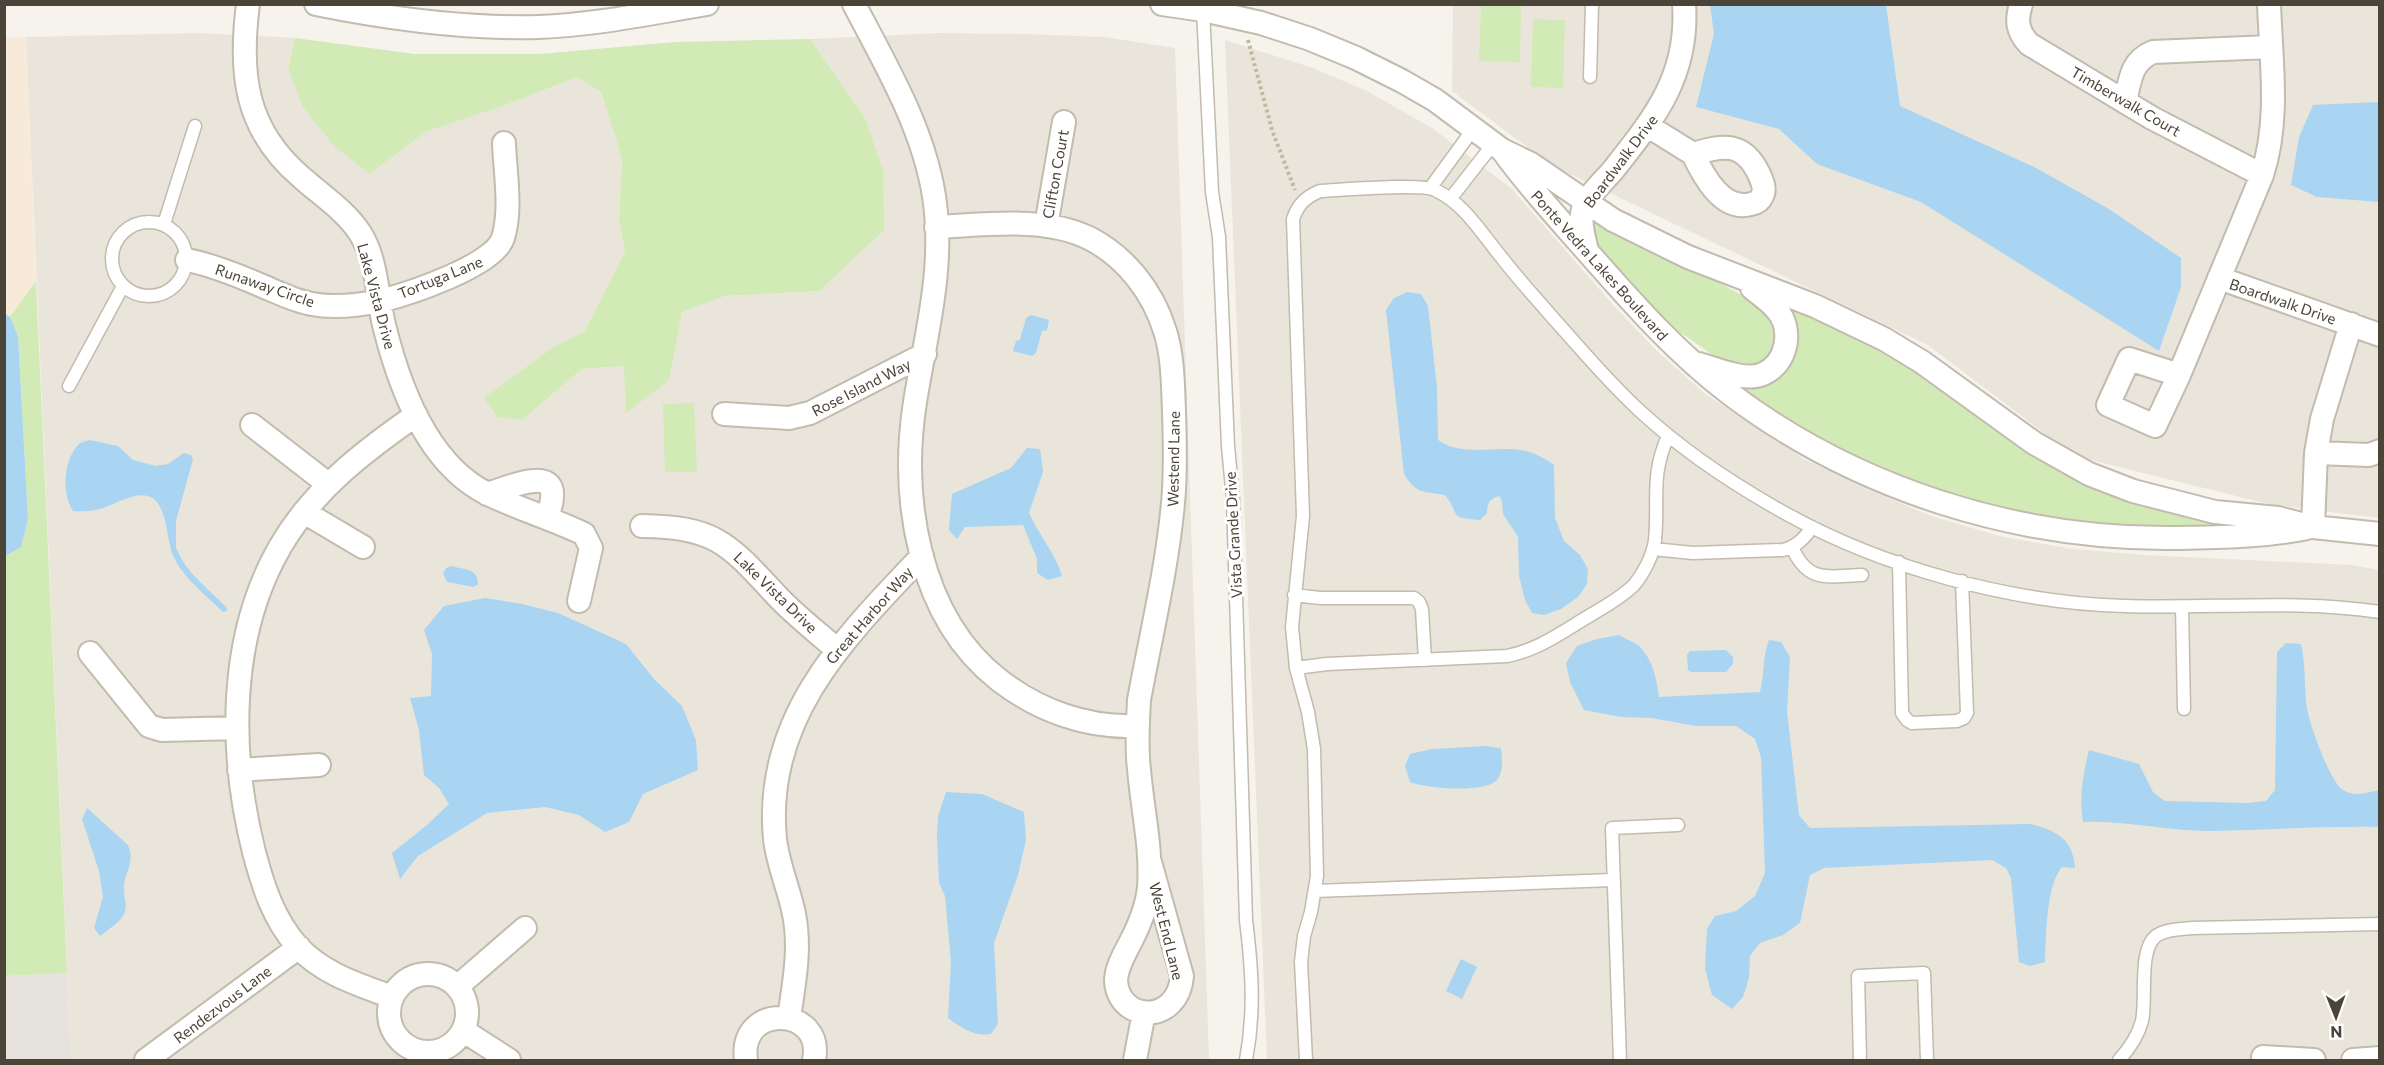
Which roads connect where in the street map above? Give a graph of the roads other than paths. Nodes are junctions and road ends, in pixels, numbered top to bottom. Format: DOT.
graph roads {
  1 [pos="248,4"];
  2 [pos="316,4"];
  3 [pos="707,4"];
  4 [pos="854,4"];
  5 [pos="1162,4"];
  6 [pos="1592,4"];
  7 [pos="1684,4"];
  8 [pos="2020,4"];
  9 [pos="2269,4"];
  10 [pos="1203,7"];
  11 [pos="2270,47"];
  12 [pos="1590,77"];
  13 [pos="2125,102"];
  14 [pos="1064,122"];
  15 [pos="195,126"];
  16 [pos="1648,126"];
  17 [pos="1474,128"];
  18 [pos="504,143"];
  19 [pos="1498,147"];
  20 [pos="1693,154"];
  21 [pos="2262,174"];
  22 [pos="1431,187"];
  23 [pos="1451,198"];
  24 [pos="1586,203"];
  25 [pos="164,224"];
  26 [pos="1046,226"];
  27 [pos="936,227"];
  28 [pos="1587,250"];
  29 [pos="187,260"];
  30 [pos="1739,277"];
  31 [pos="2219,278"];
  32 [pos="123,286"];
  33 [pos="379,301"];
  34 [pos="2351,324"];
  35 [pos="2379,334"];
  36 [pos="925,354"];
  37 [pos="1692,361"];
  38 [pos="2179,375"];
  39 [pos="69,386"];
  40 [pos="724,414"];
  41 [pos="416,415"];
  42 [pos="252,425"];
  43 [pos="1668,436"];
  44 [pos="2379,451"];
  45 [pos="2316,453"];
  46 [pos="328,484"];
  47 [pos="487,494"];
  48 [pos="304,512"];
  49 [pos="547,518"];
  50 [pos="642,526"];
  51 [pos="1812,526"];
  52 [pos="2313,527"];
  53 [pos="2379,534"];
  54 [pos="363,547"];
  55 [pos="1792,547"];
  56 [pos="1653,549"];
  57 [pos="922,556"];
  58 [pos="1899,562"];
  59 [pos="1862,575"];
  60 [pos="1962,581"];
  61 [pos="1294,595"];
  62 [pos="579,601"];
  63 [pos="2182,607"];
  64 [pos="2379,612"];
  65 [pos="836,649"];
  66 [pos="90,652"];
  67 [pos="1425,660"];
  68 [pos="1296,668"];
  69 [pos="2184,709"];
  70 [pos="1137,726"];
  71 [pos="237,728"];
  72 [pos="319,765"];
  73 [pos="239,770"];
  74 [pos="1678,825"];
  75 [pos="1150,862"];
  76 [pos="1613,880"];
  77 [pos="1315,891"];
  78 [pos="2379,924"];
  79 [pos="525,928"];
  80 [pos="299,947"];
  81 [pos="458,986"];
  82 [pos="392,997"];
  83 [pos="1144,1012"];
  84 [pos="789,1018"];
  85 [pos="464,1031"];
  86 [pos="2263,1057"];
  87 [pos="2379,1058"];
  88 [pos="146,1060"];
  89 [pos="509,1060"];
  90 [pos="746,1060"];
  91 [pos="814,1060"];
  92 [pos="1135,1060"];
  93 [pos="1246,1060"];
  94 [pos="1306,1060"];
  95 [pos="1620,1060"];
  96 [pos="1860,1060"];
  97 [pos="1927,1060"];
  98 [pos="2119,1060"];
  99 [pos="2314,1060"];
  100 [pos="2353,1060"];
  1 -- 33 [label="street, Lake Vista Drive"];
  2 -- 3 [label="street"];
  4 -- 27 [label="street, Great Harbor Way"];
  5 -- 10 [label="street, Ponte Vedra Lakes Boulevard"];
  6 -- 12 [label="lane"];
  7 -- 16 [label="street, Boardwalk Drive"];
  8 -- 13 [label="street, Timberwalk Court"];
  9 -- 11 [label="street, Boardwalk Drive"];
  10 -- 17 [label="street, Ponte Vedra Lakes Boulevard"];
  10 -- 93 [label="lane, Vista Grande Drive"];
  11 -- 13 [label="street"];
  11 -- 21 [label="street, Boardwalk Drive"];
  13 -- 21 [label="street, Timberwalk Court"];
  14 -- 26 [label="street, Clifton Court"];
  15 -- 25 [label="lane"];
  16 -- 20 [label="street"];
  16 -- 24 [label="street, Boardwalk Drive"];
  17 -- 19 [label="street, Ponte Vedra Lakes Boulevard"];
  17 -- 22 [label="lane"];
  18 -- 33 [label="street, Tortuga Lane"];
  19 -- 23 [label="lane"];
  19 -- 24 [label="street, Ponte Vedra Lakes Boulevard"];
  19 -- 28 [label="street, Ponte Vedra Lakes Boulevard"];
  21 -- 31 [label="street, Boardwalk Drive"];
  22 -- 23 [label="lane"];
  22 -- 61 [label="lane"];
  23 -- 43 [label="lane"];
  24 -- 28 [label="street, Boardwalk Drive"];
  24 -- 30 [label="street, Ponte Vedra Lakes Boulevard"];
  25 -- 29 [label="lane"];
  25 -- 32 [label="lane"];
  26 -- 27 [label="street, Westend Lane"];
  26 -- 70 [label="street, Westend Lane"];
  27 -- 36 [label="street, Great Harbor Way"];
  28 -- 37 [label="street, Ponte Vedra Lakes Boulevard"];
  29 -- 32 [label="lane"];
  29 -- 33 [label="street, Runaway Circle"];
  30 -- 37 [label="street"];
  30 -- 52 [label="street, Ponte Vedra Lakes Boulevard"];
  31 -- 34 [label="street, Boardwalk Drive"];
  31 -- 38 [label="street"];
  32 -- 39 [label="lane"];
  33 -- 41 [label="street, Lake Vista Drive"];
  34 -- 35 [label="street"];
  34 -- 45 [label="street, Boardwalk Drive"];
  36 -- 40 [label="street, Rose Island Way"];
  36 -- 57 [label="street, Great Harbor Way"];
  37 -- 52 [label="street, Ponte Vedra Lakes Boulevard"];
  41 -- 46 [label="street"];
  41 -- 47 [label="street, Lake Vista Drive"];
  42 -- 46 [label="street"];
  43 -- 51 [label="lane"];
  43 -- 56 [label="lane"];
  44 -- 45 [label="street"];
  45 -- 52 [label="street, Boardwalk Drive"];
  46 -- 48 [label="street"];
  47 -- 49 [label="street, Lake Vista Drive"];
  47 -- 49 [label="street"];
  48 -- 54 [label="street"];
  48 -- 71 [label="street"];
  49 -- 62 [label="street, Lake Vista Drive"];
  50 -- 65 [label="street, Lake Vista Drive"];
  51 -- 55 [label="lane"];
  51 -- 58 [label="lane"];
  52 -- 53 [label="street, Ponte Vedra Lakes Boulevard"];
  55 -- 56 [label="lane"];
  55 -- 59 [label="lane"];
  56 -- 67 [label="lane"];
  57 -- 65 [label="street, Great Harbor Way"];
  57 -- 70 [label="street"];
  58 -- 60 [label="lane"];
  58 -- 60 [label="lane"];
  60 -- 63 [label="lane"];
  61 -- 67 [label="lane"];
  61 -- 68 [label="lane"];
  63 -- 64 [label="lane"];
  63 -- 69 [label="lane"];
  65 -- 84 [label="street, Great Harbor Way"];
  66 -- 71 [label="street"];
  67 -- 68 [label="lane"];
  68 -- 77 [label="lane"];
  70 -- 75 [label="street, Westend Lane"];
  71 -- 73 [label="street"];
  72 -- 73 [label="street"];
  73 -- 80 [label="street"];
  74 -- 76 [label="lane"];
  75 -- 83 [label="street"];
  75 -- 83 [label="street, West End Lane"];
  76 -- 77 [label="lane"];
  76 -- 95 [label="lane"];
  77 -- 94 [label="lane"];
  78 -- 98 [label="lane"];
  79 -- 81 [label="street"];
  80 -- 82 [label="street"];
  80 -- 88 [label="street, Rendezvous Lane"];
  81 -- 82 [label="street"];
  81 -- 85 [label="street"];
  82 -- 85 [label="street"];
  83 -- 92 [label="street"];
  84 -- 90 [label="street"];
  84 -- 91 [label="street"];
  85 -- 89 [label="street"];
  86 -- 99 [label="street"];
  87 -- 100 [label="street"];
  96 -- 97 [label="lane"];
}
